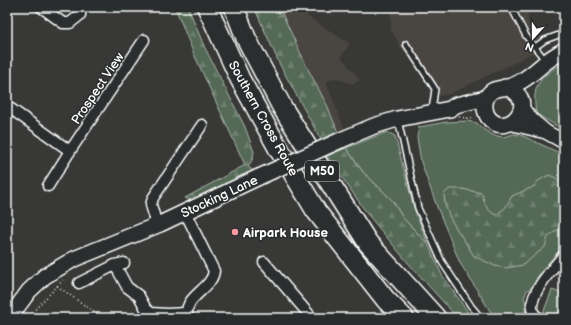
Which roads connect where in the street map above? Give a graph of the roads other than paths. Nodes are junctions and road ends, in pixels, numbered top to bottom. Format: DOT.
graph roads {
  1 [pos="41,7"];
  2 [pos="81,7"];
  3 [pos="207,7"];
  4 [pos="234,7"];
  5 [pos="511,7"];
  6 [pos="564,33"];
  7 [pos="144,40"];
  8 [pos="406,44"];
  9 [pos="535,47"];
  10 [pos="564,50"];
  11 [pos="547,61"];
  12 [pos="532,74"];
  13 [pos="505,87"];
  14 [pos="486,98"];
  15 [pos="521,105"];
  16 [pos="7,106"];
  17 [pos="432,112"];
  18 [pos="453,113"];
  19 [pos="483,118"];
  20 [pos="398,119"];
  21 [pos="509,123"];
  22 [pos="202,126"];
  23 [pos="546,132"];
  24 [pos="564,142"];
  25 [pos="70,151"];
  26 [pos="48,186"];
  27 [pos="185,212"];
  28 [pos="157,225"];
  29 [pos="564,255"];
  30 [pos="264,262"];
  31 [pos="79,282"];
  32 [pos="187,315"];
  33 [pos="9,318"];
  34 [pos="312,318"];
  35 [pos="404,318"];
  36 [pos="436,318"];
  37 [pos="481,318"];
  38 [pos="539,318"];
  1 -- 2 [label="street"];
  3 -- 35 [label="highway, Southern Cross Route / M50"];
  4 -- 36 [label="highway, Southern Cross Route / M50"];
  5 -- 9 [label="lane"];
  6 -- 9 [label="lane"];
  7 -- 25 [label="street, Prospect View"];
  8 -- 17 [label="lane"];
  9 -- 11 [label="lane"];
  10 -- 11 [label="main road, Stocking Lane"];
  11 -- 12 [label="main road, Stocking Lane"];
  12 -- 13 [label="main road, Stocking Lane"];
  12 -- 15 [label="main road, Stocking Lane"];
  13 -- 14 [label="main road, Stocking Lane"];
  13 -- 15 [label="main road"];
  14 -- 18 [label="main road, Stocking Lane"];
  14 -- 19 [label="main road"];
  15 -- 21 [label="main road, Stocking Lane"];
  15 -- 23 [label="street"];
  16 -- 25 [label="street"];
  17 -- 18 [label="main road, Stocking Lane"];
  17 -- 20 [label="main road, Stocking Lane"];
  18 -- 19 [label="main road, Stocking Lane"];
  19 -- 21 [label="main road, Stocking Lane"];
  20 -- 27 [label="main road, Stocking Lane, bridge"];
  20 -- 37 [label="lane"];
  21 -- 23 [label="street"];
  22 -- 28 [label="street"];
  23 -- 24 [label="street"];
  25 -- 26 [label="street, Prospect View"];
  27 -- 28 [label="main road, Stocking Lane"];
  27 -- 32 [label="street"];
  28 -- 33 [label="main road, Stocking Lane"];
  29 -- 38 [label="street"];
  30 -- 34 [label="street"];
  31 -- 32 [label="street"];
}
